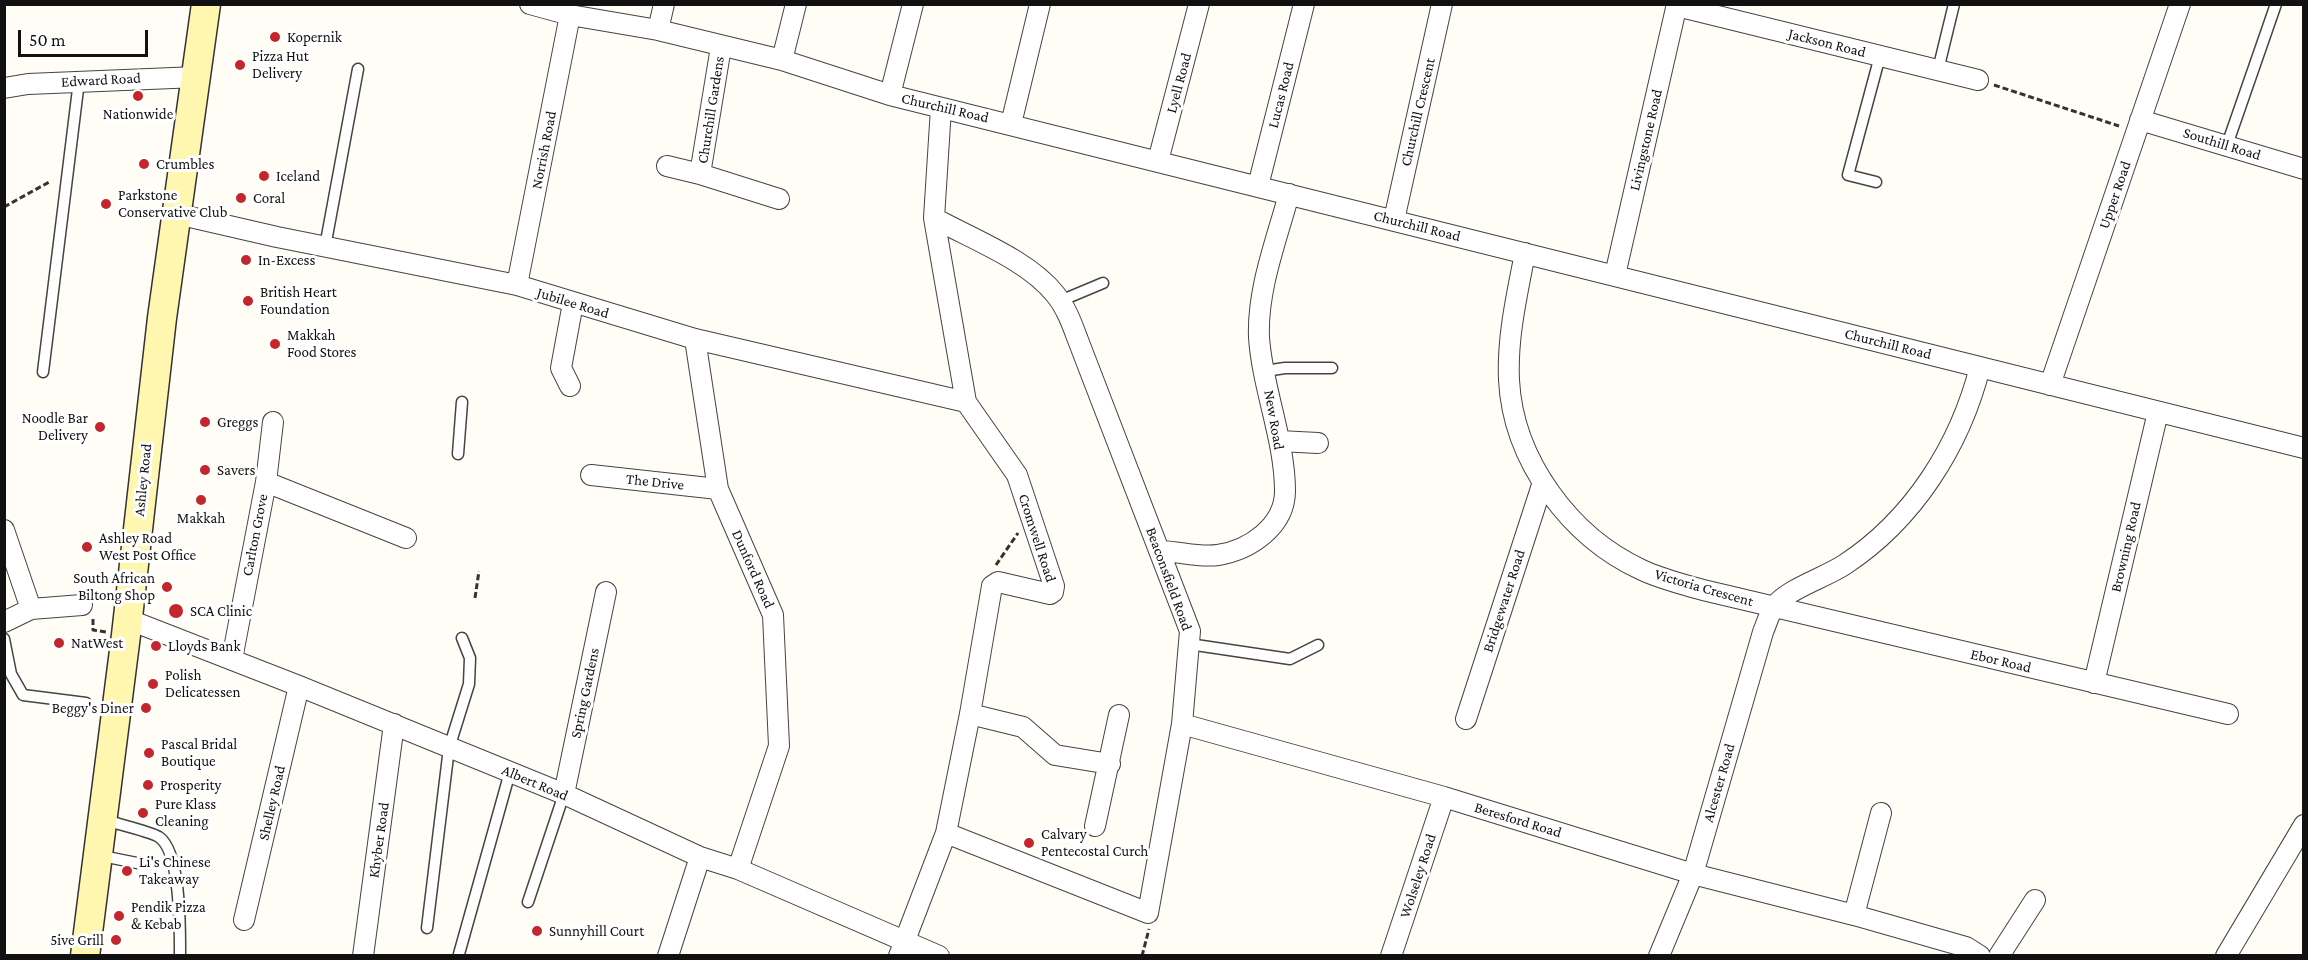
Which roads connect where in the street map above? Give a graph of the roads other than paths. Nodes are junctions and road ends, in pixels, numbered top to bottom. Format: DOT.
graph roads {
  1 [pos="206,4"];
  2 [pos="664,4"];
  3 [pos="796,4"];
  4 [pos="913,4"];
  5 [pos="1040,4"];
  6 [pos="1199,4"];
  7 [pos="1304,4"];
  8 [pos="1442,4"];
  9 [pos="1954,4"];
  10 [pos="2180,4"];
  11 [pos="2276,4"];
  12 [pos="536,5"];
  13 [pos="1677,5"];
  14 [pos="570,15"];
  15 [pos="658,30"];
  16 [pos="721,46"];
  17 [pos="1880,56"];
  18 [pos="782,60"];
  19 [pos="358,69"];
  20 [pos="1938,70"];
  21 [pos="197,77"];
  22 [pos="1978,80"];
  23 [pos="79,81"];
  24 [pos="4,88"];
  25 [pos="890,95"];
  26 [pos="941,108"];
  27 [pos="1011,124"];
  28 [pos="2138,125"];
  29 [pos="2227,146"];
  30 [pos="1158,161"];
  31 [pos="667,166"];
  32 [pos="2304,170"];
  33 [pos="700,174"];
  34 [pos="1876,182"];
  35 [pos="1258,186"];
  36 [pos="1289,194"];
  37 [pos="779,199"];
  38 [pos="177,214"];
  39 [pos="934,218"];
  40 [pos="1394,220"];
  41 [pos="325,247"];
  42 [pos="1526,253"];
  43 [pos="1615,275"];
  44 [pos="1103,283"];
  45 [pos="517,285"];
  46 [pos="1060,302"];
  47 [pos="573,303"];
  48 [pos="695,339"];
  49 [pos="1980,367"];
  50 [pos="1332,368"];
  51 [pos="1265,371"];
  52 [pos="43,372"];
  53 [pos="2050,385"];
  54 [pos="570,386"];
  55 [pos="462,402"];
  56 [pos="966,402"];
  57 [pos="2158,412"];
  58 [pos="273,422"];
  59 [pos="1279,441"];
  60 [pos="1318,443"];
  61 [pos="2304,448"];
  62 [pos="458,454"];
  63 [pos="591,475"];
  64 [pos="266,482"];
  65 [pos="1543,482"];
  66 [pos="718,489"];
  67 [pos="4,530"];
  68 [pos="406,538"];
  69 [pos="1159,551"];
  70 [pos="606,592"];
  71 [pos="82,605"];
  72 [pos="1773,607"];
  73 [pos="31,609"];
  74 [pos="127,619"];
  75 [pos="4,622"];
  76 [pos="462,638"];
  77 [pos="4,639"];
  78 [pos="1189,644"];
  79 [pos="1318,645"];
  80 [pos="232,659"];
  81 [pos="2094,683"];
  82 [pos="299,686"];
  83 [pos="86,703"];
  84 [pos="970,714"];
  85 [pos="2228,714"];
  86 [pos="1119,715"];
  87 [pos="1466,719"];
  88 [pos="394,724"];
  89 [pos="1182,724"];
  90 [pos="449,748"];
  91 [pos="1110,764"];
  92 [pos="510,772"];
  93 [pos="564,794"];
  94 [pos="1444,797"];
  95 [pos="1881,813"];
  96 [pos="101,819"];
  97 [pos="1095,825"];
  98 [pos="2304,825"];
  99 [pos="946,833"];
  100 [pos="97,855"];
  101 [pos="700,857"];
  102 [pos="137,863"];
  103 [pos="738,869"];
  104 [pos="1693,874"];
  105 [pos="2035,900"];
  106 [pos="528,902"];
  107 [pos="1854,915"];
  108 [pos="244,920"];
  109 [pos="427,928"];
  110 [pos="902,948"];
  111 [pos="459,954"];
  112 [pos="85,956"];
  113 [pos="180,956"];
  114 [pos="363,956"];
  115 [pos="668,956"];
  116 [pos="939,956"];
  117 [pos="1392,956"];
  118 [pos="1659,956"];
  119 [pos="1980,956"];
  120 [pos="1999,956"];
  121 [pos="2226,956"];
  1 -- 21 [label="main road, Ashley Road"];
  2 -- 15 [label="street"];
  3 -- 18 [label="street"];
  4 -- 25 [label="street"];
  5 -- 27 [label="street"];
  6 -- 30 [label="street, Lyell Road"];
  7 -- 35 [label="street, Lucas Road"];
  8 -- 40 [label="street, Churchill Crescent"];
  9 -- 20 [label="lane"];
  10 -- 28 [label="street, Upper Road"];
  11 -- 29 [label="lane"];
  12 -- 14 [label="street, Churchill Road"];
  13 -- 17 [label="street, Jackson Road"];
  13 -- 43 [label="street, Livingstone Road"];
  14 -- 15 [label="street, Churchill Road"];
  14 -- 45 [label="street, Norrish Road"];
  15 -- 16 [label="street, Churchill Road"];
  16 -- 18 [label="street, Churchill Road"];
  16 -- 33 [label="street, Churchill Gardens"];
  17 -- 20 [label="street, Jackson Road"];
  17 -- 34 [label="lane"];
  18 -- 25 [label="street, Churchill Road"];
  19 -- 41 [label="lane"];
  20 -- 22 [label="street, Jackson Road"];
  21 -- 23 [label="street, Edward Road"];
  21 -- 38 [label="main road, Ashley Road"];
  23 -- 24 [label="street, Edward Road"];
  23 -- 52 [label="lane"];
  25 -- 26 [label="street, Churchill Road"];
  26 -- 27 [label="street, Churchill Road"];
  26 -- 39 [label="street, Cromwell Road"];
  27 -- 30 [label="street, Churchill Road"];
  28 -- 29 [label="street, Southill Road"];
  28 -- 53 [label="street, Upper Road"];
  29 -- 32 [label="street, Southill Road"];
  30 -- 35 [label="street, Churchill Road"];
  31 -- 33 [label="street, Churchill Gardens"];
  33 -- 37 [label="street, Churchill Gardens"];
  35 -- 36 [label="street, Churchill Road"];
  36 -- 40 [label="street, Churchill Road"];
  36 -- 51 [label="street, New Road"];
  38 -- 41 [label="street, Jubilee Road"];
  38 -- 74 [label="main road, Ashley Road"];
  39 -- 46 [label="street, Beaconsfield Road"];
  39 -- 56 [label="street, Cromwell Road"];
  40 -- 42 [label="street, Churchill Road"];
  41 -- 45 [label="street, Jubilee Road"];
  42 -- 43 [label="street, Churchill Road"];
  42 -- 65 [label="street, Victoria Crescent"];
  43 -- 49 [label="street, Churchill Road"];
  44 -- 46 [label="lane"];
  45 -- 47 [label="street, Jubilee Road"];
  46 -- 69 [label="street, Beaconsfield Road"];
  47 -- 48 [label="street, Jubilee Road"];
  47 -- 54 [label="street"];
  48 -- 56 [label="street, Jubilee Road"];
  48 -- 66 [label="street, Dunford Road"];
  49 -- 53 [label="street, Churchill Road"];
  49 -- 72 [label="street, Victoria Crescent"];
  50 -- 51 [label="lane"];
  51 -- 59 [label="street, New Road"];
  53 -- 57 [label="street, Churchill Road"];
  55 -- 62 [label="lane"];
  56 -- 84 [label="street, Cromwell Road"];
  57 -- 61 [label="street, Churchill Road"];
  57 -- 81 [label="street, Browning Road"];
  58 -- 64 [label="street, Carlton Grove"];
  59 -- 60 [label="street"];
  59 -- 69 [label="street, New Road"];
  63 -- 66 [label="street, The Drive"];
  64 -- 68 [label="street, Carlton Grove"];
  64 -- 80 [label="street, Carlton Grove"];
  65 -- 72 [label="street, Victoria Crescent"];
  65 -- 87 [label="street, Bridgewater Road"];
  66 -- 103 [label="street, Dunford Road"];
  67 -- 73 [label="street"];
  69 -- 78 [label="street, Beaconsfield Road"];
  70 -- 93 [label="street, Spring Gardens"];
  71 -- 73 [label="street"];
  72 -- 81 [label="street, Ebor Road"];
  72 -- 104 [label="street, Alcester Road"];
  73 -- 75 [label="street"];
  74 -- 80 [label="street, Albert Road"];
  74 -- 96 [label="main road, Ashley Road"];
  76 -- 90 [label="lane"];
  77 -- 83 [label="lane"];
  78 -- 79 [label="lane"];
  78 -- 89 [label="street, Beaconsfield Road"];
  80 -- 82 [label="street, Albert Road"];
  81 -- 85 [label="street, Ebor Road"];
  82 -- 88 [label="street, Albert Road"];
  82 -- 108 [label="street, Shelley Road"];
  84 -- 91 [label="street"];
  84 -- 99 [label="street"];
  86 -- 91 [label="street"];
  88 -- 90 [label="street, Albert Road"];
  88 -- 114 [label="street, Khyber Road"];
  89 -- 94 [label="street, Beresford Road"];
  89 -- 99 [label="street, Beaconsfield Road"];
  90 -- 92 [label="street, Albert Road"];
  90 -- 109 [label="lane"];
  91 -- 97 [label="street"];
  92 -- 93 [label="street, Albert Road"];
  92 -- 111 [label="lane"];
  93 -- 101 [label="street, Albert Road"];
  93 -- 106 [label="lane"];
  94 -- 104 [label="street, Beresford Road"];
  94 -- 117 [label="street, Wolseley Road"];
  95 -- 107 [label="street"];
  96 -- 100 [label="main road, Ashley Road"];
  96 -- 113 [label="lane"];
  98 -- 121 [label="street"];
  99 -- 110 [label="street"];
  100 -- 102 [label="lane"];
  100 -- 112 [label="main road, Ashley Road"];
  101 -- 103 [label="street, Albert Road"];
  101 -- 115 [label="street"];
  103 -- 110 [label="street, Albert Road"];
  104 -- 107 [label="street, Beresford Road"];
  104 -- 118 [label="street, Alcester Road"];
  105 -- 120 [label="street"];
  107 -- 119 [label="street, Beresford Road"];
  110 -- 116 [label="street, Albert Road"];
}
